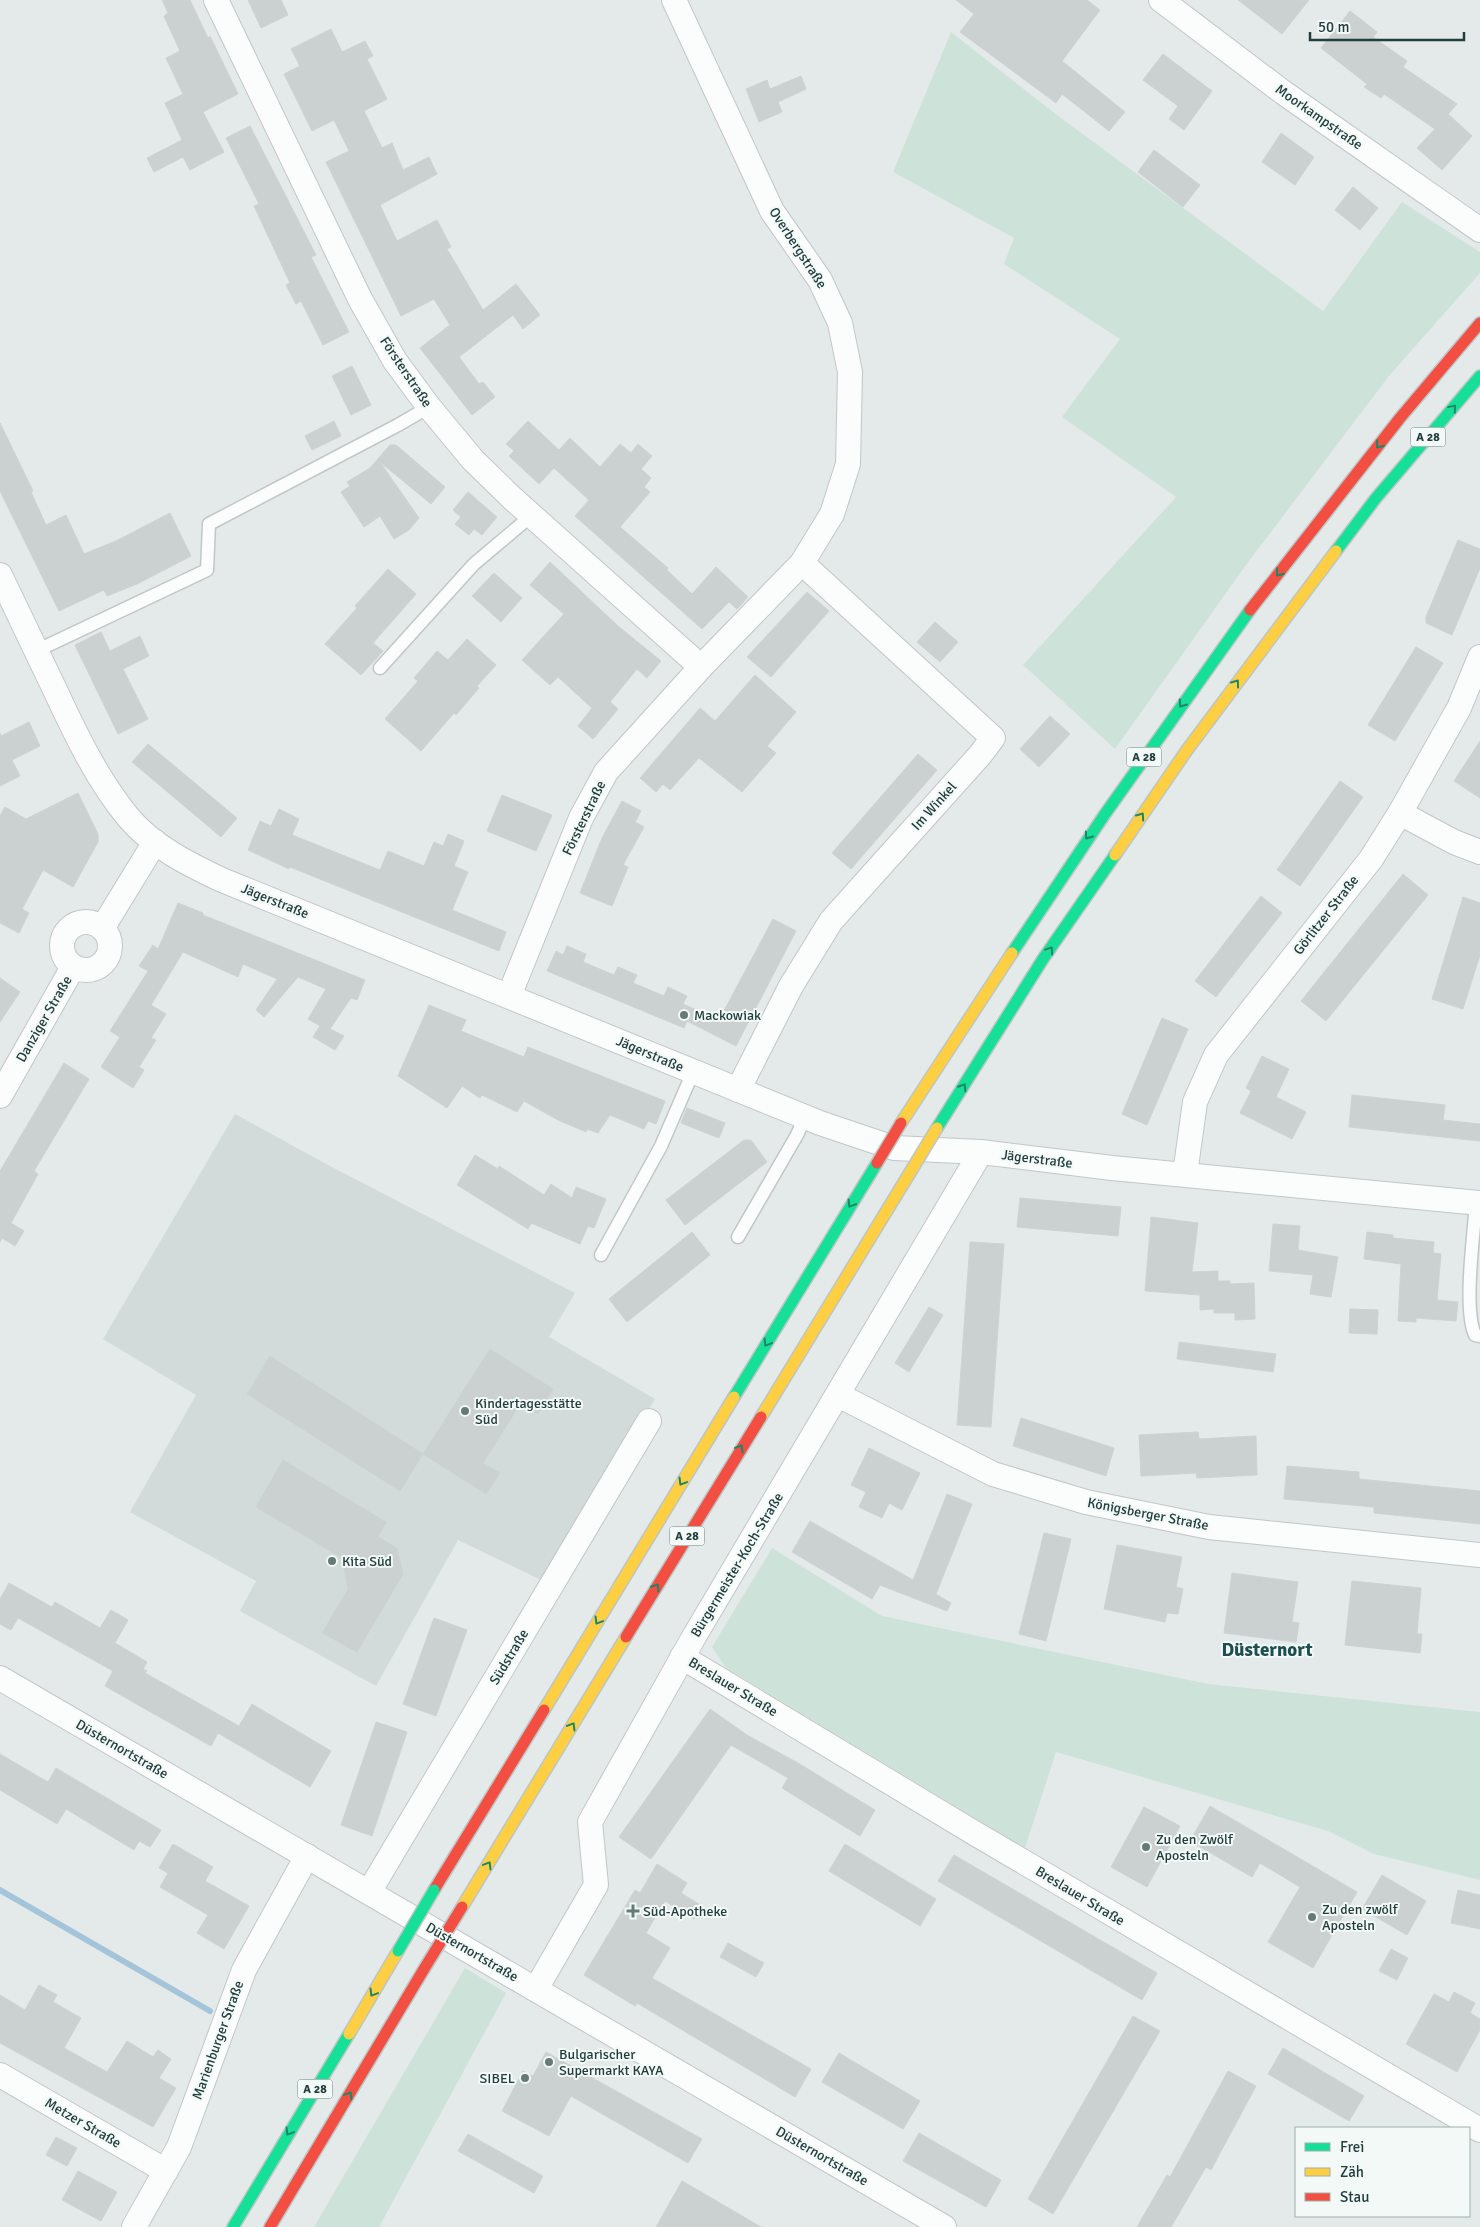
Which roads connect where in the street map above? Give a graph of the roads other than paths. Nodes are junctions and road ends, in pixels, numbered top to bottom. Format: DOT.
graph roads {
  1 [pos="216,0"];
  2 [pos="674,0"];
  3 [pos="1161,0"];
  4 [pos="1480,230"];
  5 [pos="1480,323"];
  6 [pos="1480,376"];
  7 [pos="429,407"];
  8 [pos="531,516"];
  9 [pos="802,563"];
  10 [pos="0,575"];
  11 [pos="9,617"];
  12 [pos="36,651"];
  13 [pos="1480,657"];
  14 [pos="701,667"];
  15 [pos="380,668"];
  16 [pos="1400,812"];
  17 [pos="155,842"];
  18 [pos="1480,852"];
  19 [pos="102,927"];
  20 [pos="73,967"];
  21 [pos="509,996"];
  22 [pos="693,1072"];
  23 [pos="738,1090"];
  24 [pos="0,1096"];
  25 [pos="805,1117"];
  26 [pos="981,1152"];
  27 [pos="1185,1174"];
  28 [pos="1478,1203"];
  29 [pos="738,1237"];
  30 [pos="601,1255"];
  31 [pos="1480,1336"];
  32 [pos="838,1395"];
  33 [pos="649,1421"];
  34 [pos="1480,1555"];
  35 [pos="682,1656"];
  36 [pos="0,1678"];
  37 [pos="307,1856"];
  38 [pos="368,1892"];
  39 [pos="536,1990"];
  40 [pos="0,2075"];
  41 [pos="1480,2130"];
  42 [pos="166,2171"];
  43 [pos="134,2227"];
  44 [pos="232,2227"];
  45 [pos="270,2227"];
  46 [pos="944,2227"];
  1 -- 7 [label="street, Försterstraße"];
  2 -- 9 [label="street, Overbergstraße"];
  3 -- 4 [label="street, Moorkampstraße"];
  5 -- 44 [label="highway, A 28, one-way, bridge"];
  45 -- 6 [label="highway, A 28, one-way, bridge"];
  7 -- 8 [label="street, Försterstraße"];
  7 -- 12 [label="lane"];
  8 -- 14 [label="street, Försterstraße"];
  8 -- 15 [label="lane"];
  9 -- 14 [label="street, Försterstraße"];
  9 -- 23 [label="street, Im Winkel"];
  10 -- 11 [label="street, Jägerstraße"];
  11 -- 12 [label="street, Jägerstraße"];
  12 -- 17 [label="street, Jägerstraße"];
  13 -- 16 [label="street, Görlitzer Straße"];
  14 -- 21 [label="street, Försterstraße"];
  16 -- 18 [label="street"];
  16 -- 27 [label="street, Görlitzer Straße"];
  17 -- 19 [label="street"];
  17 -- 21 [label="street, Jägerstraße"];
  19 -- 20 [label="street, Danziger Straße"];
  19 -- 20 [label="street, Danziger Straße"];
  20 -- 24 [label="street, Danziger Straße"];
  21 -- 22 [label="street, Jägerstraße"];
  22 -- 23 [label="street, Jägerstraße"];
  22 -- 30 [label="lane"];
  23 -- 25 [label="street, Jägerstraße"];
  25 -- 26 [label="street, Jägerstraße"];
  25 -- 29 [label="lane"];
  26 -- 27 [label="street, Jägerstraße"];
  26 -- 32 [label="street, Bürgermeister-Koch-Straße"];
  27 -- 28 [label="street, Jägerstraße"];
  28 -- 31 [label="lane"];
  32 -- 34 [label="street, Königsberger Straße"];
  32 -- 35 [label="street, Bürgermeister-Koch-Straße"];
  33 -- 38 [label="street, Südstraße"];
  35 -- 39 [label="street, Bürgermeister-Koch-Straße"];
  35 -- 41 [label="street, Breslauer Straße"];
  36 -- 37 [label="street, Düsternortstraße"];
  37 -- 38 [label="street, Düsternortstraße"];
  37 -- 42 [label="street, Marienburger Straße"];
  38 -- 39 [label="street, Düsternortstraße"];
  39 -- 46 [label="street, Düsternortstraße"];
  40 -- 42 [label="street, Metzer Straße"];
  42 -- 43 [label="street, Marienburger Straße"];
}
